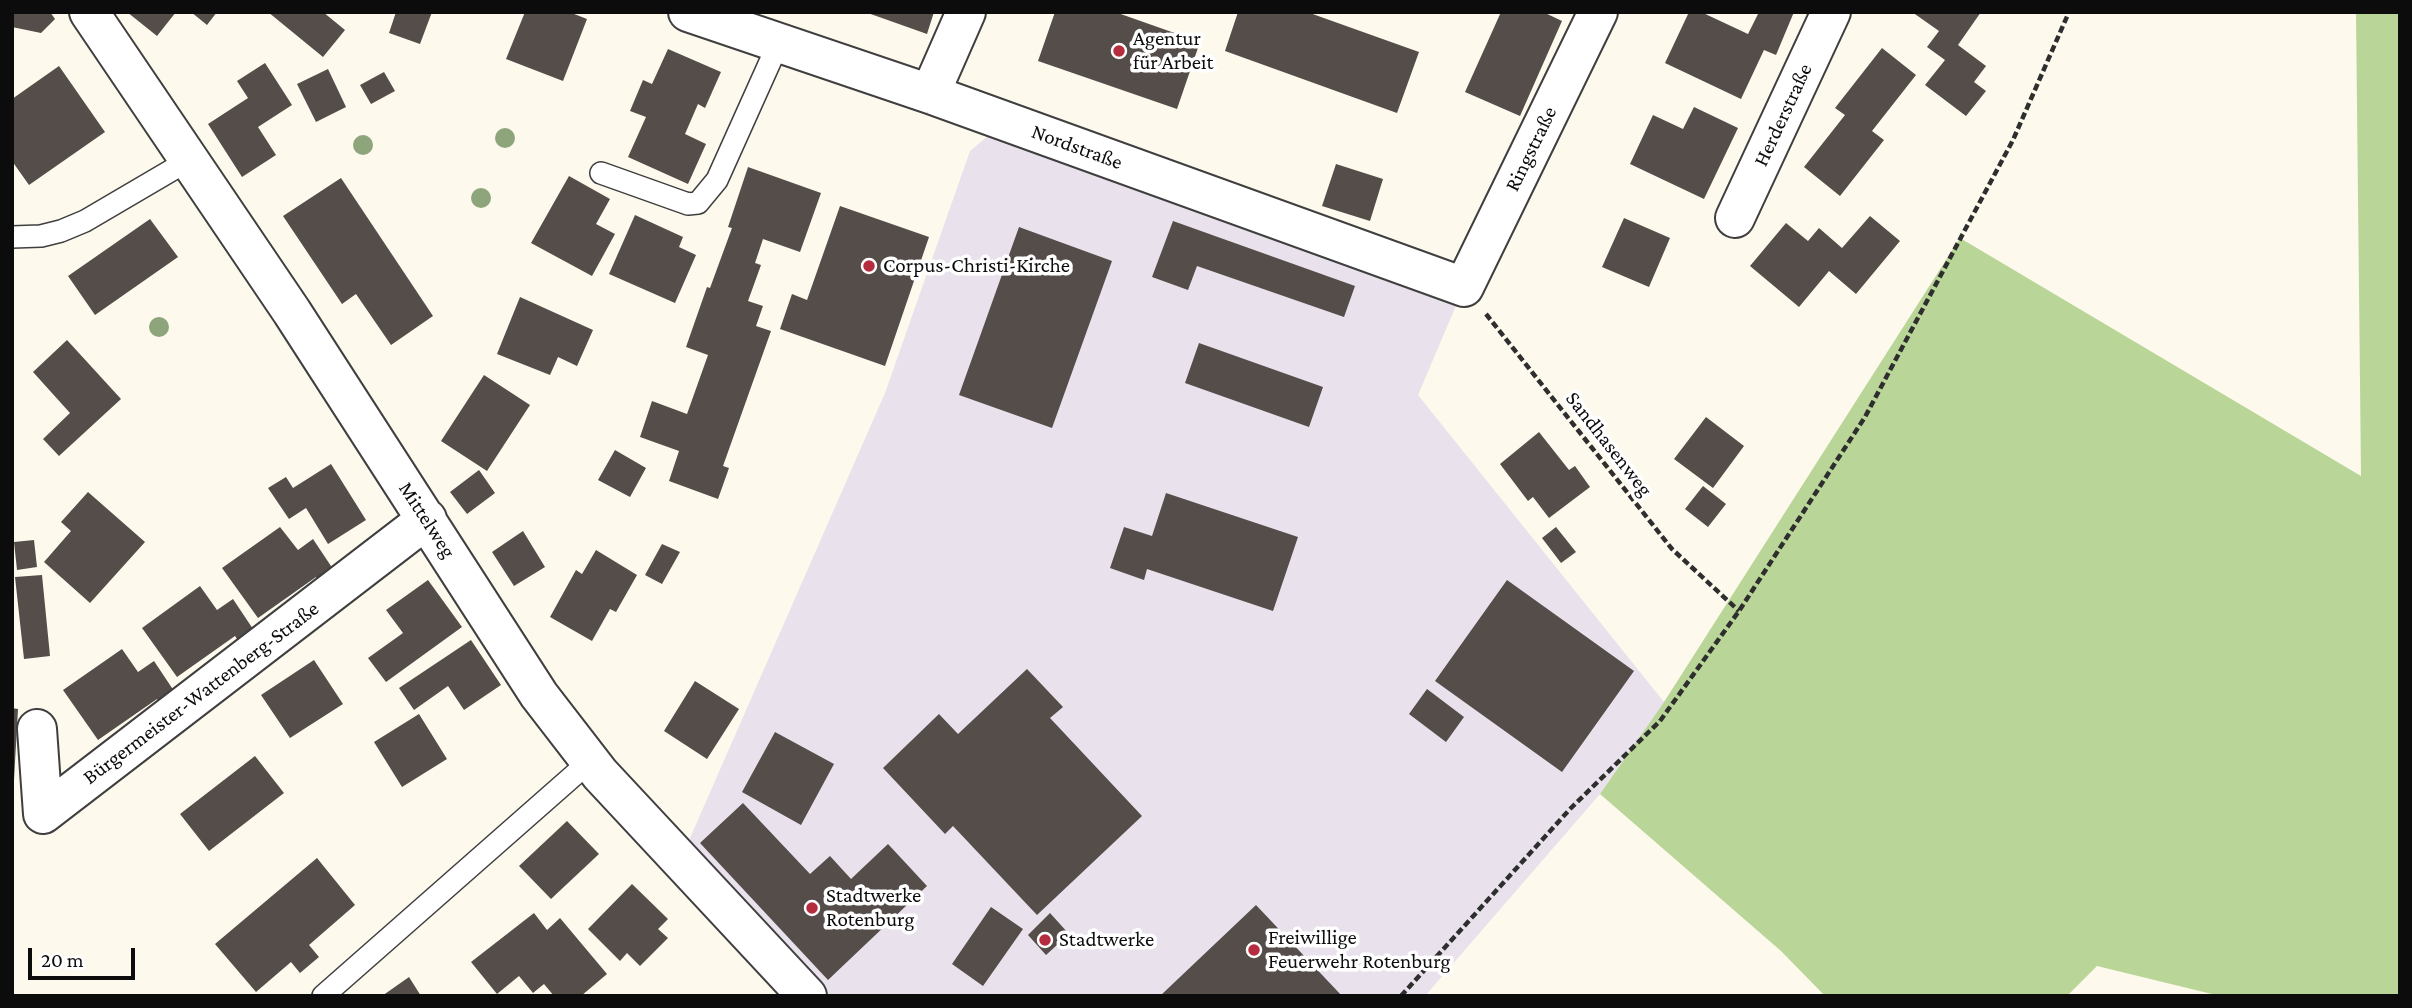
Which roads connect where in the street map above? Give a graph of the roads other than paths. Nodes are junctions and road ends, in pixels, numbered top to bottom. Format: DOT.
graph roads {
  1 [pos="89,12"];
  2 [pos="688,12"];
  3 [pos="966,12"];
  4 [pos="1598,12"];
  5 [pos="1831,12"];
  6 [pos="779,42"];
  7 [pos="930,94"];
  8 [pos="190,160"];
  9 [pos="601,173"];
  10 [pos="1735,218"];
  11 [pos="12,237"];
  12 [pos="1464,287"];
  13 [pos="427,519"];
  14 [pos="37,729"];
  15 [pos="589,762"];
  16 [pos="323,996"];
  17 [pos="807,996"];
  1 -- 8 [label="street, Mittelweg"];
  2 -- 6 [label="street, Nordstraße"];
  3 -- 7 [label="street"];
  4 -- 12 [label="street, Ringstraße"];
  5 -- 10 [label="street, Herderstraße"];
  6 -- 7 [label="street, Nordstraße"];
  6 -- 9 [label="lane"];
  7 -- 12 [label="street, Nordstraße"];
  8 -- 11 [label="lane"];
  8 -- 13 [label="street, Mittelweg"];
  13 -- 14 [label="street, Bürgermeister-Wattenberg-Straße"];
  13 -- 15 [label="street, Mittelweg"];
  15 -- 16 [label="lane"];
  15 -- 17 [label="street, Mittelweg"];
}
